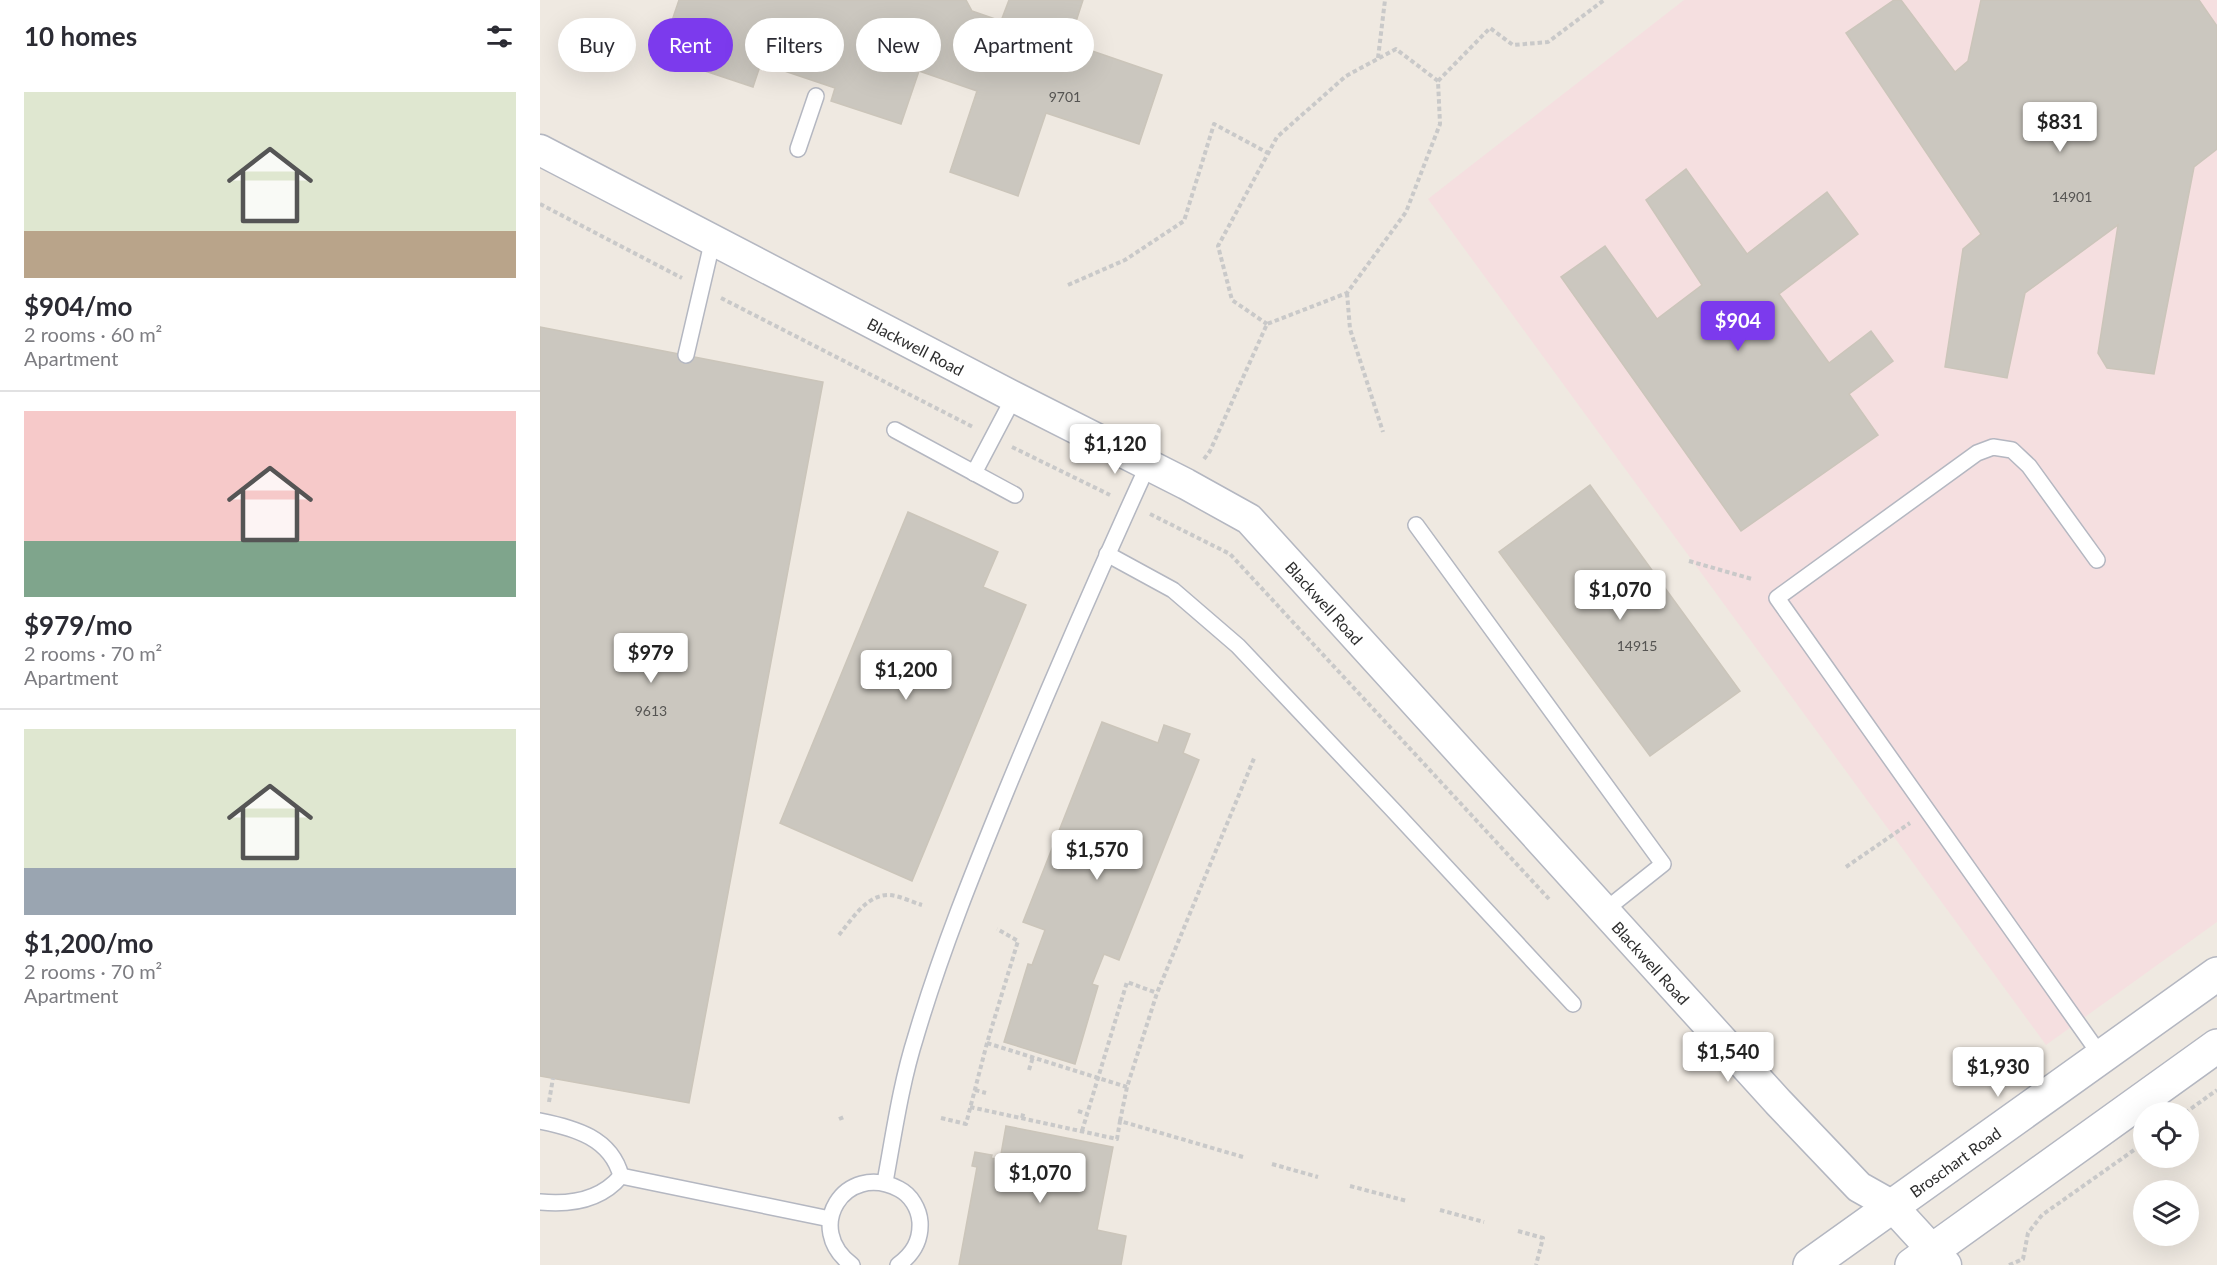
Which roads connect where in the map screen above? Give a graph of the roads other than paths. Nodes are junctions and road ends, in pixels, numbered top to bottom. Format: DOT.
graph roads {
  1 [pos="816,96"];
  2 [pos="798,149"];
  3 [pos="540,150"];
  4 [pos="713,239"];
  5 [pos="686,355"];
  6 [pos="1014,397"];
  7 [pos="895,430"];
  8 [pos="1148,465"];
  9 [pos="974,473"];
  10 [pos="1015,495"];
  11 [pos="1416,525"];
  12 [pos="1107,554"];
  13 [pos="2097,560"];
  14 [pos="1604,911"];
  15 [pos="2217,974"];
  16 [pos="1573,1004"];
  17 [pos="2217,1046"];
  18 [pos="2101,1056"];
  19 [pos="540,1121"];
  20 [pos="621,1176"];
  21 [pos="885,1182"];
  22 [pos="540,1202"];
  23 [pos="1891,1205"];
  24 [pos="830,1219"];
  25 [pos="1930,1260"];
  26 [pos="852,1265"];
  27 [pos="898,1265"];
  28 [pos="1810,1265"];
  1 -- 2 [label="lane"];
  3 -- 4 [label="street, Blackwell Road"];
  4 -- 5 [label="lane"];
  4 -- 6 [label="street, Blackwell Road"];
  6 -- 8 [label="street, Blackwell Road"];
  6 -- 9 [label="lane"];
  7 -- 9 [label="lane"];
  8 -- 12 [label="lane"];
  8 -- 14 [label="street, Blackwell Road"];
  9 -- 10 [label="lane"];
  11 -- 14 [label="lane"];
  12 -- 16 [label="lane"];
  12 -- 21 [label="lane"];
  13 -- 18 [label="lane"];
  14 -- 23 [label="street, Blackwell Road"];
  15 -- 18 [label="street, Broschart Road"];
  17 -- 25 [label="street"];
  18 -- 23 [label="street, Broschart Road"];
  19 -- 20 [label="lane"];
  20 -- 22 [label="lane"];
  20 -- 24 [label="lane"];
  21 -- 24 [label="lane"];
  21 -- 27 [label="lane"];
  23 -- 25 [label="street, Blackwell Road"];
  23 -- 28 [label="street, Broschart Road"];
  24 -- 26 [label="lane"];
}
